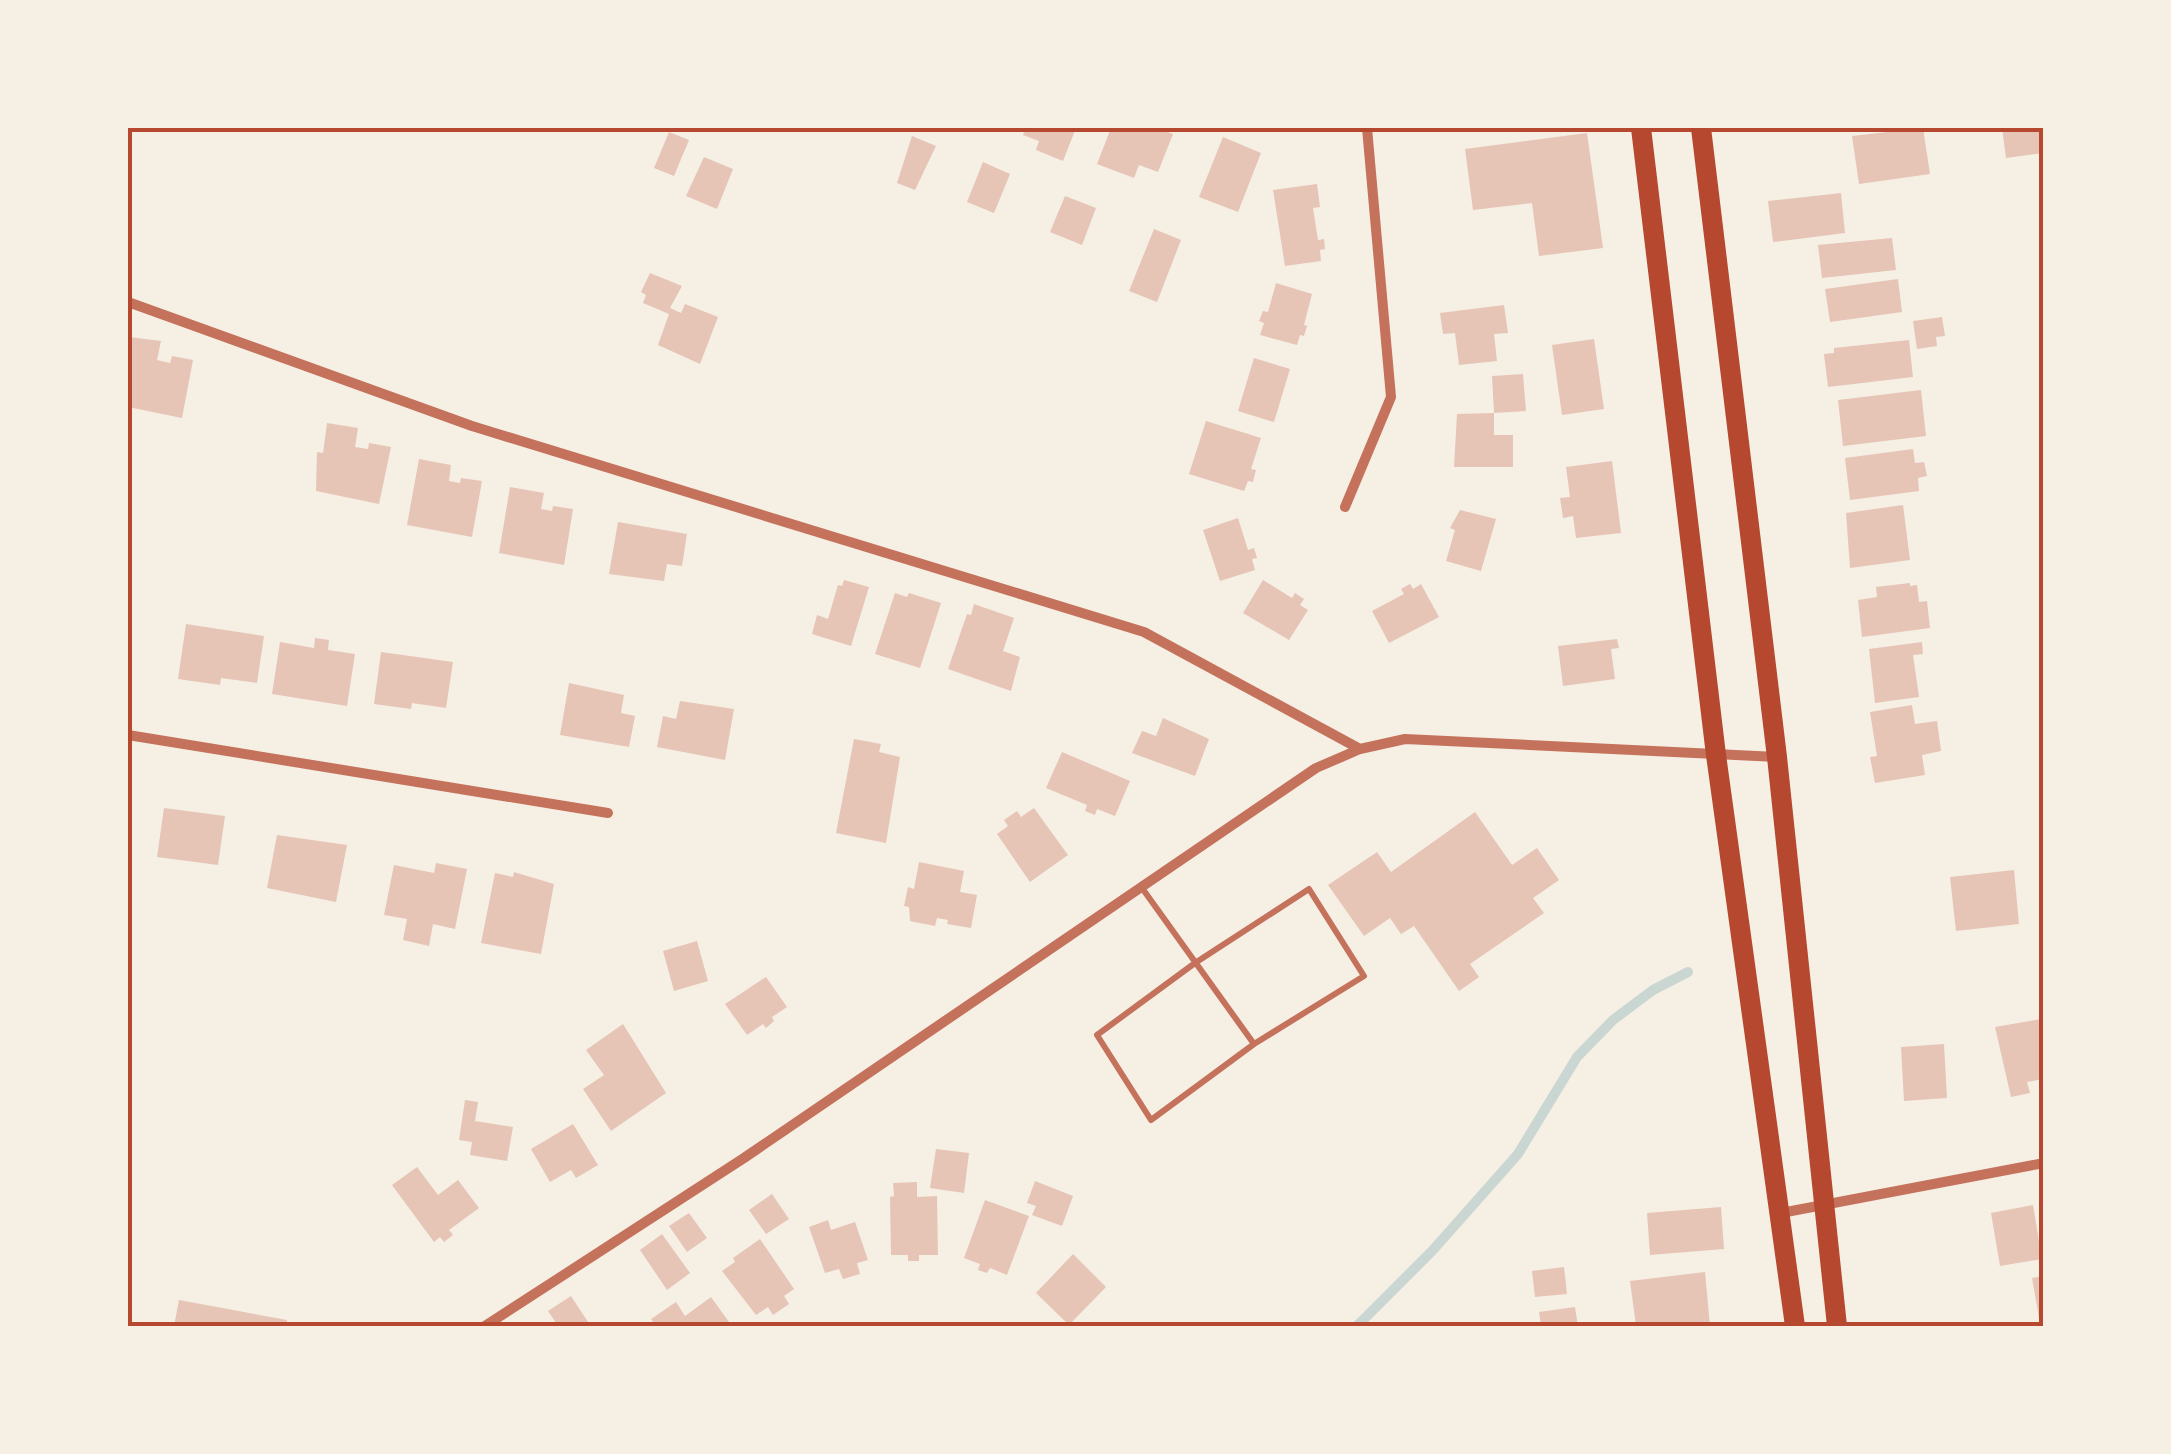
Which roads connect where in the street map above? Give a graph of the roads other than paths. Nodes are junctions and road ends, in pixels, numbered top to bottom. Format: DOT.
graph roads {
  1 [pos="1366,128"];
  2 [pos="1641,128"];
  3 [pos="1702,128"];
  4 [pos="128,302"];
  5 [pos="1345,507"];
  6 [pos="128,736"];
  7 [pos="1360,749"];
  8 [pos="1716,755"];
  9 [pos="1776,757"];
  10 [pos="608,813"];
  11 [pos="1142,888"];
  12 [pos="1195,963"];
  13 [pos="1254,1044"];
  14 [pos="2044,1163"];
  15 [pos="1822,1206"];
  16 [pos="1781,1214"];
  17 [pos="485,1326"];
  18 [pos="1795,1326"];
  19 [pos="1837,1326"];
  1 -- 5 [label="street"];
  2 -- 8 [label="main road"];
  3 -- 9 [label="main road"];
  4 -- 7 [label="street"];
  6 -- 10 [label="street"];
  7 -- 8 [label="street"];
  7 -- 11 [label="street"];
  8 -- 9 [label="street"];
  8 -- 16 [label="main road"];
  9 -- 15 [label="main road"];
  11 -- 12 [label="lane"];
  11 -- 17 [label="street"];
  12 -- 13 [label="lane"];
  12 -- 13 [label="lane"];
  12 -- 13 [label="lane"];
  14 -- 15 [label="street"];
  15 -- 16 [label="street"];
  15 -- 19 [label="main road"];
  16 -- 18 [label="main road"];
}
